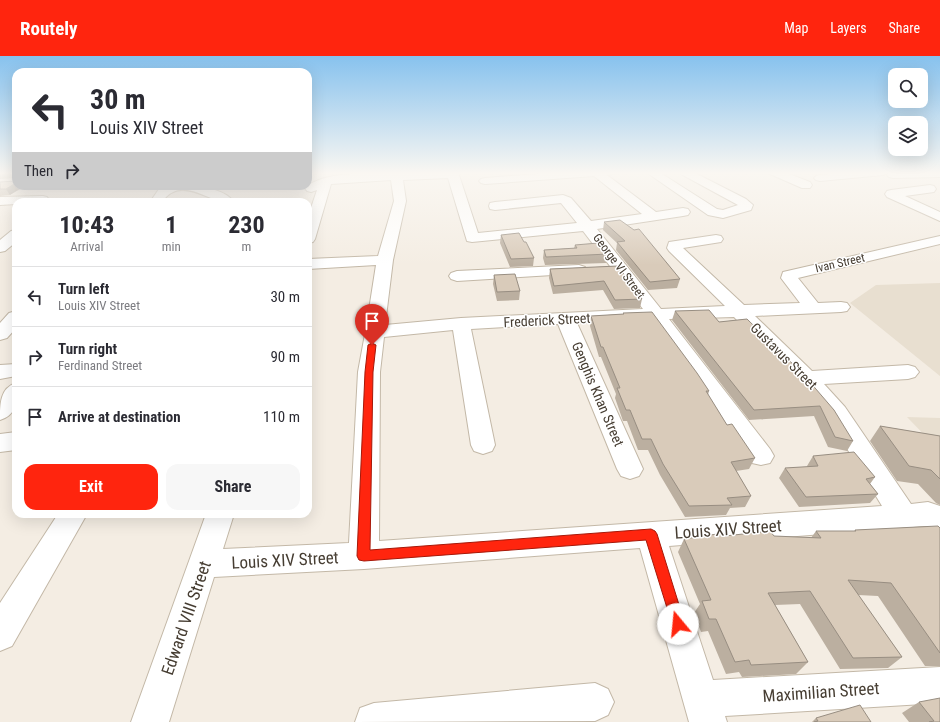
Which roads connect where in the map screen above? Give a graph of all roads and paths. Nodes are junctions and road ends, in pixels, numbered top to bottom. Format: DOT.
graph roads {
  1 [pos="399,203"];
  2 [pos="462,203"];
  3 [pos="523,203"];
  4 [pos="569,203"];
  5 [pos="637,203"];
  6 [pos="700,203"];
  7 [pos="744,203"];
  8 [pos="910,203"];
  9 [pos="495,206"];
  10 [pos="683,212"];
  11 [pos="653,216"];
  12 [pos="940,217"];
  13 [pos="587,226"];
  14 [pos="10,235"];
  15 [pos="716,239"];
  16 [pos="937,243"];
  17 [pos="0,248"];
  18 [pos="385,260"];
  19 [pos="312,264"];
  20 [pos="608,268"];
  21 [pos="457,276"];
  22 [pos="841,306"];
  23 [pos="812,307"];
  24 [pos="739,311"];
  25 [pos="655,314"];
  26 [pos="565,318"];
  27 [pos="12,320"];
  28 [pos="461,324"];
  29 [pos="373,332"];
  30 [pos="0,334"];
  31 [pos="12,370"];
  32 [pos="0,372"];
  33 [pos="908,372"];
  34 [pos="807,378"];
  35 [pos="12,396"];
  36 [pos="0,412"];
  37 [pos="12,442"];
  38 [pos="0,443"];
  39 [pos="483,445"];
  40 [pos="761,456"];
  41 [pos="630,469"];
  42 [pos="904,516"];
  43 [pos="71,518"];
  44 [pos="219,518"];
  45 [pos="939,520"];
  46 [pos="651,534"];
  47 [pos="364,556"];
  48 [pos="204,564"];
  49 [pos="0,634"];
  50 [pos="940,685"];
  51 [pos="595,702"];
  52 [pos="705,711"];
  53 [pos="150,722"];
  54 [pos="374,722"];
  1 -- 18 [label="street"];
  2 -- 13 [label="street"];
  3 -- 9 [label="street, George VI Street"];
  4 -- 13 [label="street, George VI Street"];
  5 -- 11 [label="street"];
  6 -- 7 [label="street"];
  8 -- 12 [label="street"];
  10 -- 11 [label="street"];
  11 -- 13 [label="street"];
  13 -- 20 [label="street, George VI Street"];
  14 -- 17 [label="street"];
  15 -- 24 [label="street, Gustavus Street"];
  16 -- 23 [label="street, Ivan Street"];
  18 -- 19 [label="street"];
  18 -- 29 [label="street"];
  20 -- 21 [label="street"];
  20 -- 25 [label="street, George VI Street"];
  22 -- 23 [label="street, Frederick Street"];
  23 -- 24 [label="street, Frederick Street"];
  24 -- 25 [label="street, Frederick Street"];
  24 -- 34 [label="street, Gustavus Street"];
  25 -- 26 [label="street, Frederick Street"];
  25 -- 40 [label="street, George VI Street"];
  26 -- 28 [label="street, Frederick Street"];
  26 -- 41 [label="street, Genghis Khan Street"];
  27 -- 30 [label="street"];
  28 -- 29 [label="street, Frederick Street"];
  28 -- 39 [label="street"];
  29 -- 47 [label="street"];
  31 -- 32 [label="street"];
  33 -- 34 [label="street"];
  34 -- 42 [label="street, Gustavus Street"];
  35 -- 36 [label="street"];
  37 -- 38 [label="street"];
  42 -- 45 [label="street, Louis XIV Street"];
  42 -- 46 [label="street, Louis XIV Street"];
  43 -- 49 [label="street"];
  44 -- 48 [label="street, Edward VIII Street"];
  46 -- 47 [label="street, Louis XIV Street"];
  46 -- 52 [label="street"];
  47 -- 48 [label="street, Louis XIV Street"];
  48 -- 53 [label="street, Edward VIII Street"];
  50 -- 52 [label="street, Maximilian Street"];
  51 -- 54 [label="street"];
}
